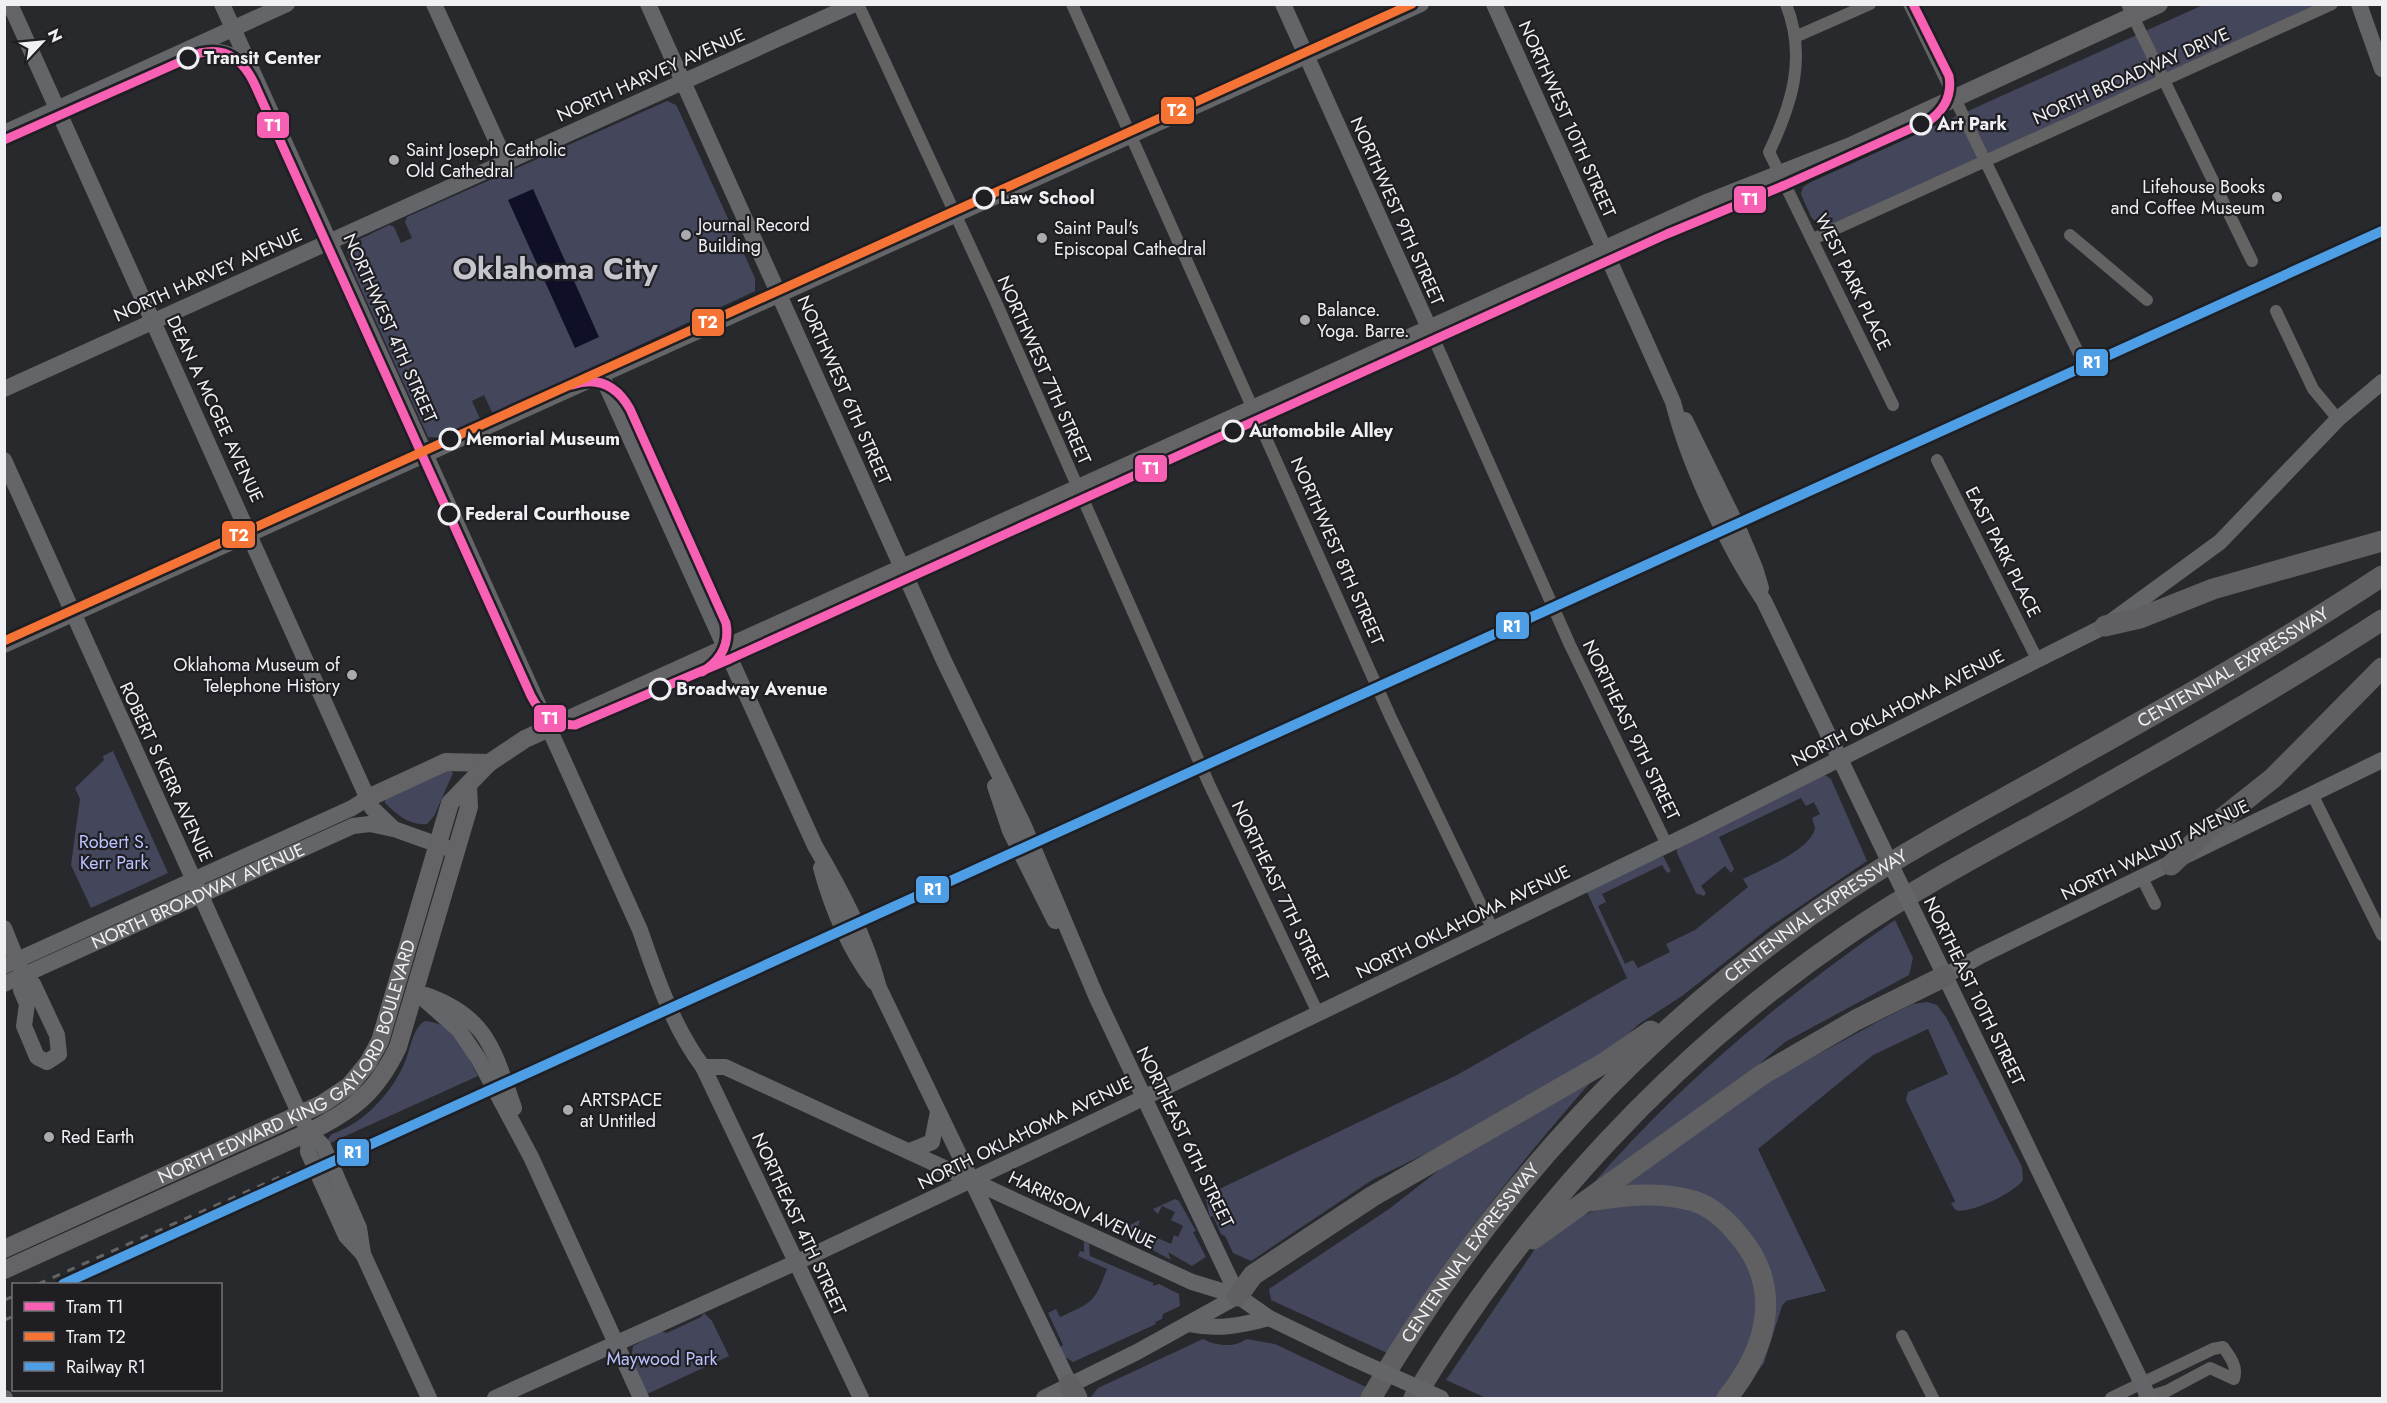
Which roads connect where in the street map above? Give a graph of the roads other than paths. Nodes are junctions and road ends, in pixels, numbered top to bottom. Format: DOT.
graph roads {
  1 [pos="10,4"];
  2 [pos="222,4"];
  3 [pos="287,4"];
  4 [pos="434,4"];
  5 [pos="648,4"];
  6 [pos="856,4"];
  7 [pos="1072,4"];
  8 [pos="1282,4"];
  9 [pos="1421,4"];
  10 [pos="1494,4"];
  11 [pos="1786,4"];
  12 [pos="1870,4"];
  13 [pos="1909,4"];
  14 [pos="2159,4"];
  15 [pos="2332,4"];
  16 [pos="2359,4"];
  17 [pos="2130,11"];
  18 [pos="2368,22"];
  19 [pos="233,29"];
  20 [pos="1795,37"];
  21 [pos="2382,44"];
  22 [pos="179,54"];
  23 [pos="1306,57"];
  24 [pos="2382,69"];
  25 [pos="252,71"];
  26 [pos="683,81"];
  27 [pos="2164,81"];
  28 [pos="1954,98"];
  29 [pos="57,109"];
  30 [pos="4,133"];
  31 [pos="1130,136"];
  32 [pos="506,162"];
  33 [pos="1986,162"];
  34 [pos="1780,174"];
  35 [pos="955,215"];
  36 [pos="2070,235"];
  37 [pos="1813,239"];
  38 [pos="330,242"];
  39 [pos="1605,251"];
  40 [pos="2252,261"];
  41 [pos="779,295"];
  42 [pos="2147,300"];
  43 [pos="2276,311"];
  44 [pos="153,321"];
  45 [pos="1430,330"];
  46 [pos="2078,352"];
  47 [pos="602,376"];
  48 [pos="2382,382"];
  49 [pos="4,389"];
  50 [pos="1893,405"];
  51 [pos="1254,409"];
  52 [pos="2338,419"];
  53 [pos="426,455"];
  54 [pos="4,460"];
  55 [pos="1936,460"];
  56 [pos="1077,490"];
  57 [pos="250,535"];
  58 [pos="2382,541"];
  59 [pos="903,568"];
  60 [pos="2382,576"];
  61 [pos="73,614"];
  62 [pos="2382,621"];
  63 [pos="2105,626"];
  64 [pos="1564,631"];
  65 [pos="4,645"];
  66 [pos="725,648"];
  67 [pos="2037,659"];
  68 [pos="2382,668"];
  69 [pos="549,728"];
  70 [pos="1839,757"];
  71 [pos="2382,760"];
  72 [pos="489,763"];
  73 [pos="1209,784"];
  74 [pos="468,786"];
  75 [pos="2312,794"];
  76 [pos="368,798"];
  77 [pos="1017,828"];
  78 [pos="394,829"];
  79 [pos="439,841"];
  80 [pos="1667,845"];
  81 [pos="458,846"];
  82 [pos="815,846"];
  83 [pos="2171,865"];
  84 [pos="2142,878"];
  85 [pos="194,879"];
  86 [pos="201,895"];
  87 [pos="2155,904"];
  88 [pos="4,928"];
  89 [pos="1493,930"];
  90 [pos="2382,935"];
  91 [pos="15,967"];
  92 [pos="1730,976"];
  93 [pos="1945,976"];
  94 [pos="4,984"];
  95 [pos="398,985"];
  96 [pos="879,988"];
  97 [pos="416,992"];
  98 [pos="1318,1013"];
  99 [pos="703,1067"];
  100 [pos="1144,1098"];
  101 [pos="938,1112"];
  102 [pos="300,1114"];
  103 [pos="309,1132"];
  104 [pos="910,1151"];
  105 [pos="160,1179"];
  106 [pos="971,1180"];
  107 [pos="158,1202"];
  108 [pos="1583,1202"];
  109 [pos="4,1249"];
  110 [pos="1513,1253"];
  111 [pos="796,1263"];
  112 [pos="4,1270"];
  113 [pos="1238,1296"];
  114 [pos="1269,1318"];
  115 [pos="1188,1324"];
  116 [pos="1902,1336"];
  117 [pos="616,1344"];
  118 [pos="1073,1392"];
  119 [pos="2146,1394"];
  120 [pos="429,1398"];
  121 [pos="495,1398"];
  122 [pos="640,1398"];
  123 [pos="861,1398"];
  124 [pos="1044,1398"];
  125 [pos="1371,1398"];
  126 [pos="1414,1398"];
  127 [pos="1441,1398"];
  128 [pos="1727,1398"];
  129 [pos="1933,1398"];
  130 [pos="2110,1398"];
  1 -- 29 [label="street, DEAN A MCGEE AVENUE"];
  2 -- 19 [label="street, NORTHWEST 4TH STREET"];
  3 -- 19 [label="street"];
  4 -- 32 [label="street"];
  5 -- 26 [label="street, NORTHWEST 6TH STREET"];
  6 -- 26 [label="street, NORTH HARVEY AVENUE"];
  6 -- 35 [label="street, NORTHWEST 7TH STREET"];
  7 -- 31 [label="street, NORTHWEST 8TH STREET"];
  8 -- 23 [label="street, NORTHWEST 9TH STREET"];
  9 -- 23 [label="street"];
  10 -- 39 [label="street, NORTHWEST 10TH STREET"];
  11 -- 20 [label="street, WEST PARK PLACE"];
  12 -- 20 [label="street"];
  13 -- 28 [label="street"];
  14 -- 17 [label="main road"];
  15 -- 27 [label="street, NORTH BROADWAY DRIVE"];
  16 -- 18 [label="street"];
  17 -- 27 [label="street"];
  17 -- 28 [label="main road"];
  18 -- 21 [label="street"];
  18 -- 24 [label="street"];
  19 -- 22 [label="street"];
  19 -- 25 [label="street, NORTHWEST 4TH STREET"];
  20 -- 34 [label="street, WEST PARK PLACE"];
  22 -- 25 [label="street"];
  22 -- 29 [label="street"];
  23 -- 31 [label="street"];
  23 -- 45 [label="street, NORTHWEST 9TH STREET"];
  25 -- 38 [label="street, NORTHWEST 4TH STREET"];
  26 -- 32 [label="street, NORTH HARVEY AVENUE"];
  26 -- 41 [label="street, NORTHWEST 6TH STREET"];
  27 -- 33 [label="street, NORTH BROADWAY DRIVE"];
  27 -- 40 [label="street"];
  28 -- 33 [label="street"];
  28 -- 34 [label="main road"];
  29 -- 30 [label="street"];
  29 -- 44 [label="street, DEAN A MCGEE AVENUE"];
  31 -- 35 [label="street"];
  31 -- 51 [label="street, NORTHWEST 8TH STREET"];
  32 -- 38 [label="street, NORTH HARVEY AVENUE"];
  33 -- 37 [label="street, NORTH BROADWAY DRIVE"];
  33 -- 46 [label="street"];
  34 -- 37 [label="street, WEST PARK PLACE"];
  34 -- 39 [label="main road"];
  35 -- 41 [label="street"];
  35 -- 56 [label="street, NORTHWEST 7TH STREET"];
  36 -- 42 [label="street"];
  37 -- 50 [label="street, WEST PARK PLACE"];
  38 -- 44 [label="street, NORTH HARVEY AVENUE"];
  38 -- 53 [label="street, NORTHWEST 4TH STREET"];
  39 -- 45 [label="main road"];
  39 -- 70 [label="street, NORTHEAST 10TH STREET"];
  41 -- 47 [label="street"];
  41 -- 59 [label="street, NORTHWEST 6TH STREET"];
  43 -- 52 [label="street"];
  44 -- 49 [label="street, NORTH HARVEY AVENUE"];
  44 -- 57 [label="street, DEAN A MCGEE AVENUE"];
  45 -- 51 [label="main road"];
  45 -- 64 [label="street, NORTHWEST 9TH STREET"];
  47 -- 53 [label="street"];
  47 -- 66 [label="street"];
  48 -- 52 [label="street, NORTH OKLAHOMA AVENUE"];
  51 -- 56 [label="main road"];
  51 -- 89 [label="street, NORTHWEST 8TH STREET"];
  52 -- 63 [label="street, NORTH OKLAHOMA AVENUE"];
  53 -- 57 [label="street"];
  53 -- 69 [label="street, NORTHWEST 4TH STREET"];
  54 -- 61 [label="street, ROBERT S KERR AVENUE"];
  55 -- 67 [label="street, EAST PARK PLACE"];
  56 -- 59 [label="main road"];
  56 -- 73 [label="street, NORTHWEST 7TH STREET"];
  57 -- 61 [label="street"];
  57 -- 76 [label="street, DEAN A MCGEE AVENUE"];
  58 -- 63 [label="highway"];
  59 -- 66 [label="main road"];
  59 -- 77 [label="street, NORTHWEST 6TH STREET"];
  60 -- 92 [label="highway, CENTENNIAL EXPRESSWAY"];
  61 -- 65 [label="street"];
  61 -- 85 [label="street, ROBERT S KERR AVENUE"];
  62 -- 110 [label="highway, CENTENNIAL EXPRESSWAY"];
  63 -- 67 [label="street, NORTH OKLAHOMA AVENUE"];
  64 -- 80 [label="street, NORTHEAST 9TH STREET"];
  66 -- 69 [label="main road"];
  66 -- 82 [label="street"];
  67 -- 70 [label="street, NORTH OKLAHOMA AVENUE"];
  68 -- 83 [label="highway"];
  69 -- 72 [label="main road"];
  69 -- 99 [label="street, NORTHWEST 4TH STREET"];
  70 -- 80 [label="street, NORTH OKLAHOMA AVENUE"];
  70 -- 93 [label="street, NORTHEAST 10TH STREET, bridge"];
  71 -- 75 [label="street, NORTH WALNUT AVENUE"];
  72 -- 74 [label="main road"];
  72 -- 76 [label="main road"];
  73 -- 98 [label="street, NORTHEAST 7TH STREET"];
  74 -- 79 [label="main road, NORTH EDWARD KING GAYLORD BOULEVARD"];
  74 -- 81 [label="main road"];
  75 -- 83 [label="street, NORTH WALNUT AVENUE"];
  75 -- 90 [label="street"];
  76 -- 78 [label="street, DEAN A MCGEE AVENUE"];
  76 -- 79 [label="street, DEAN A MCGEE AVENUE"];
  76 -- 85 [label="street, NORTH BROADWAY AVENUE"];
  77 -- 100 [label="street, NORTHEAST 6TH STREET"];
  78 -- 79 [label="street, DEAN A MCGEE AVENUE"];
  78 -- 86 [label="street, NORTH BROADWAY AVENUE"];
  79 -- 81 [label="street, DEAN A MCGEE AVENUE"];
  79 -- 95 [label="main road, NORTH EDWARD KING GAYLORD BOULEVARD"];
  80 -- 89 [label="street, NORTH OKLAHOMA AVENUE"];
  81 -- 97 [label="main road, NORTH EDWARD KING GAYLORD BOULEVARD"];
  82 -- 96 [label="street"];
  82 -- 96 [label="street"];
  83 -- 84 [label="street, NORTH WALNUT AVENUE"];
  84 -- 87 [label="street"];
  84 -- 93 [label="street, NORTH WALNUT AVENUE"];
  85 -- 86 [label="street, ROBERT S KERR AVENUE"];
  85 -- 91 [label="street, NORTH BROADWAY AVENUE"];
  86 -- 91 [label="street, NORTH BROADWAY AVENUE"];
  86 -- 102 [label="street, ROBERT S KERR AVENUE"];
  88 -- 91 [label="street"];
  89 -- 98 [label="street, NORTH OKLAHOMA AVENUE"];
  91 -- 94 [label="street, NORTH BROADWAY AVENUE"];
  92 -- 113 [label="highway"];
  92 -- 125 [label="highway, CENTENNIAL EXPRESSWAY"];
  93 -- 108 [label="highway"];
  93 -- 119 [label="street, NORTHEAST 10TH STREET"];
  95 -- 97 [label="street"];
  95 -- 102 [label="main road, NORTH EDWARD KING GAYLORD BOULEVARD"];
  96 -- 101 [label="street"];
  97 -- 103 [label="main road, NORTH EDWARD KING GAYLORD BOULEVARD"];
  97 -- 117 [label="street"];
  98 -- 100 [label="street, NORTH OKLAHOMA AVENUE"];
  99 -- 104 [label="street, HARRISON AVENUE"];
  99 -- 111 [label="street, NORTHEAST 4TH STREET"];
  100 -- 106 [label="street, NORTH OKLAHOMA AVENUE"];
  100 -- 113 [label="street, NORTHEAST 6TH STREET"];
  101 -- 104 [label="street"];
  101 -- 106 [label="street"];
  102 -- 103 [label="street, ROBERT S KERR AVENUE"];
  102 -- 105 [label="main road, NORTH EDWARD KING GAYLORD BOULEVARD"];
  103 -- 107 [label="main road, NORTH EDWARD KING GAYLORD BOULEVARD"];
  103 -- 120 [label="street"];
  104 -- 106 [label="street, HARRISON AVENUE"];
  105 -- 107 [label="main road"];
  105 -- 109 [label="main road, NORTH EDWARD KING GAYLORD BOULEVARD"];
  106 -- 111 [label="street, NORTH OKLAHOMA AVENUE"];
  106 -- 113 [label="street, HARRISON AVENUE"];
  106 -- 118 [label="street"];
  107 -- 112 [label="main road, NORTH EDWARD KING GAYLORD BOULEVARD"];
  108 -- 110 [label="highway"];
  108 -- 128 [label="highway"];
  110 -- 126 [label="highway, CENTENNIAL EXPRESSWAY"];
  111 -- 117 [label="street, NORTH OKLAHOMA AVENUE"];
  111 -- 123 [label="street, NORTHEAST 4TH STREET"];
  113 -- 114 [label="street, HARRISON AVENUE"];
  113 -- 115 [label="street"];
  114 -- 115 [label="street"];
  114 -- 127 [label="street, HARRISON AVENUE, bridge"];
  115 -- 118 [label="street"];
  116 -- 129 [label="street"];
  117 -- 121 [label="street, NORTH OKLAHOMA AVENUE"];
  117 -- 122 [label="street"];
  118 -- 124 [label="street"];
  119 -- 119 [label="street"];
  119 -- 130 [label="street"];
}
